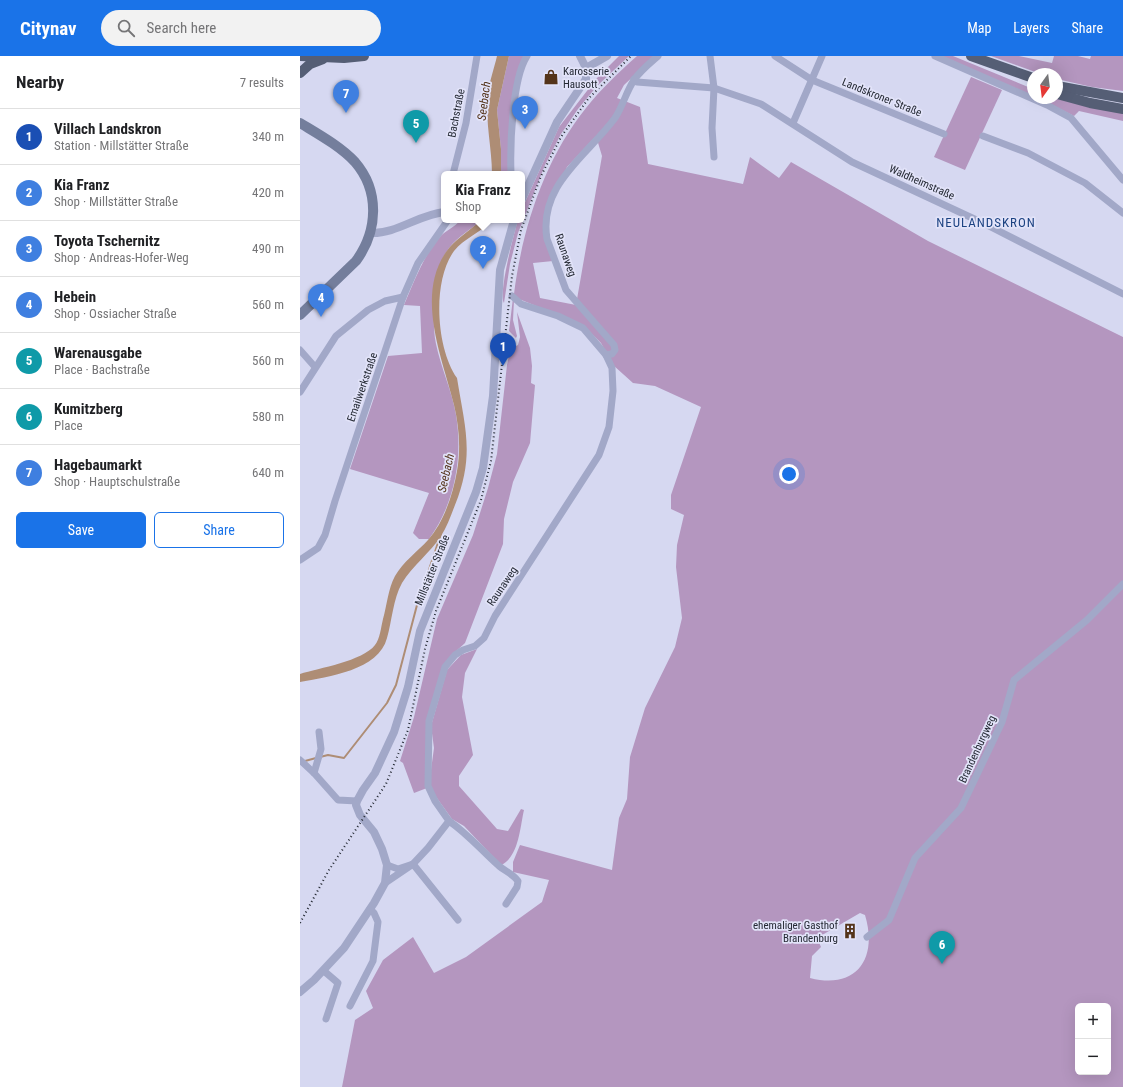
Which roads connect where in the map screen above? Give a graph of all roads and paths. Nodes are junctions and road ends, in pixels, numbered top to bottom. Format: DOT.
graph roads {
  1 [pos="300,56"];
  2 [pos="364,56"];
  3 [pos="477,56"];
  4 [pos="528,56"];
  5 [pos="580,56"];
  6 [pos="607,56"];
  7 [pos="658,56"];
  8 [pos="710,56"];
  9 [pos="775,56"];
  10 [pos="822,56"];
  11 [pos="934,56"];
  12 [pos="971,56"];
  13 [pos="326,58"];
  14 [pos="586,68"];
  15 [pos="300,74"];
  16 [pos="1027,76"];
  17 [pos="634,79"];
  18 [pos="812,80"];
  19 [pos="1063,87"];
  20 [pos="714,88"];
  21 [pos="1063,96"];
  22 [pos="1123,98"];
  23 [pos="1123,109"];
  24 [pos="300,123"];
  25 [pos="793,123"];
  26 [pos="944,134"];
  27 [pos="983,136"];
  28 [pos="714,157"];
  29 [pos="454,171"];
  30 [pos="512,171"];
  31 [pos="1123,180"];
  32 [pos="525,190"];
  33 [pos="441,213"];
  34 [pos="1123,213"];
  35 [pos="446,223"];
  36 [pos="513,223"];
  37 [pos="371,233"];
  38 [pos="1123,294"];
  39 [pos="512,296"];
  40 [pos="404,297"];
  41 [pos="300,314"];
  42 [pos="300,350"];
  43 [pos="606,355"];
  44 [pos="315,367"];
  45 [pos="300,392"];
  46 [pos="300,560"];
  47 [pos="1123,584"];
  48 [pos="319,732"];
  49 [pos="300,760"];
  50 [pos="315,769"];
  51 [pos="357,801"];
  52 [pos="449,821"];
  53 [pos="413,864"];
  54 [pos="387,865"];
  55 [pos="385,883"];
  56 [pos="506,904"];
  57 [pos="370,909"];
  58 [pos="458,920"];
  59 [pos="867,937"];
  60 [pos="324,971"];
  61 [pos="300,992"];
  62 [pos="350,1006"];
  63 [pos="326,1019"];
  1 -- 13 [label="main road"];
  2 -- 13 [label="main road"];
  3 -- 29 [label="street, Bachstraße"];
  4 -- 30 [label="street"];
  5 -- 14 [label="street"];
  6 -- 14 [label="street"];
  7 -- 17 [label="street, Raunaweg"];
  8 -- 20 [label="street"];
  9 -- 18 [label="street, Landskroner Straße"];
  10 -- 18 [label="street"];
  11 -- 31 [label="street"];
  12 -- 16 [label="main road"];
  13 -- 15 [label="main road"];
  14 -- 32 [label="street"];
  17 -- 20 [label="street, Waldheimstraße"];
  17 -- 43 [label="street, Raunaweg"];
  18 -- 25 [label="street"];
  18 -- 26 [label="street, Landskroner Straße"];
  19 -- 22 [label="main road"];
  20 -- 25 [label="street, Waldheimstraße"];
  20 -- 28 [label="street"];
  21 -- 23 [label="main road"];
  24 -- 37 [label="main road"];
  25 -- 38 [label="street, Waldheimstraße"];
  27 -- 34 [label="street"];
  33 -- 37 [label="street"];
  35 -- 40 [label="street, Emailwerkstraße"];
  36 -- 51 [label="street, Millstätter Straße"];
  37 -- 41 [label="main road"];
  39 -- 43 [label="street, Raunaweg"];
  40 -- 44 [label="street"];
  40 -- 46 [label="street, Emailwerkstraße"];
  42 -- 44 [label="street"];
  43 -- 52 [label="street, Raunaweg"];
  44 -- 45 [label="street"];
  47 -- 59 [label="street, Brandenburgweg"];
  48 -- 50 [label="street"];
  49 -- 50 [label="street"];
  50 -- 51 [label="street"];
  51 -- 54 [label="street"];
  52 -- 53 [label="street"];
  52 -- 56 [label="street, Raunaweg"];
  53 -- 54 [label="street"];
  53 -- 55 [label="street"];
  53 -- 58 [label="street"];
  54 -- 55 [label="street"];
  55 -- 57 [label="street"];
  57 -- 60 [label="street"];
  57 -- 62 [label="street"];
  60 -- 61 [label="street"];
  60 -- 63 [label="street"];
}
